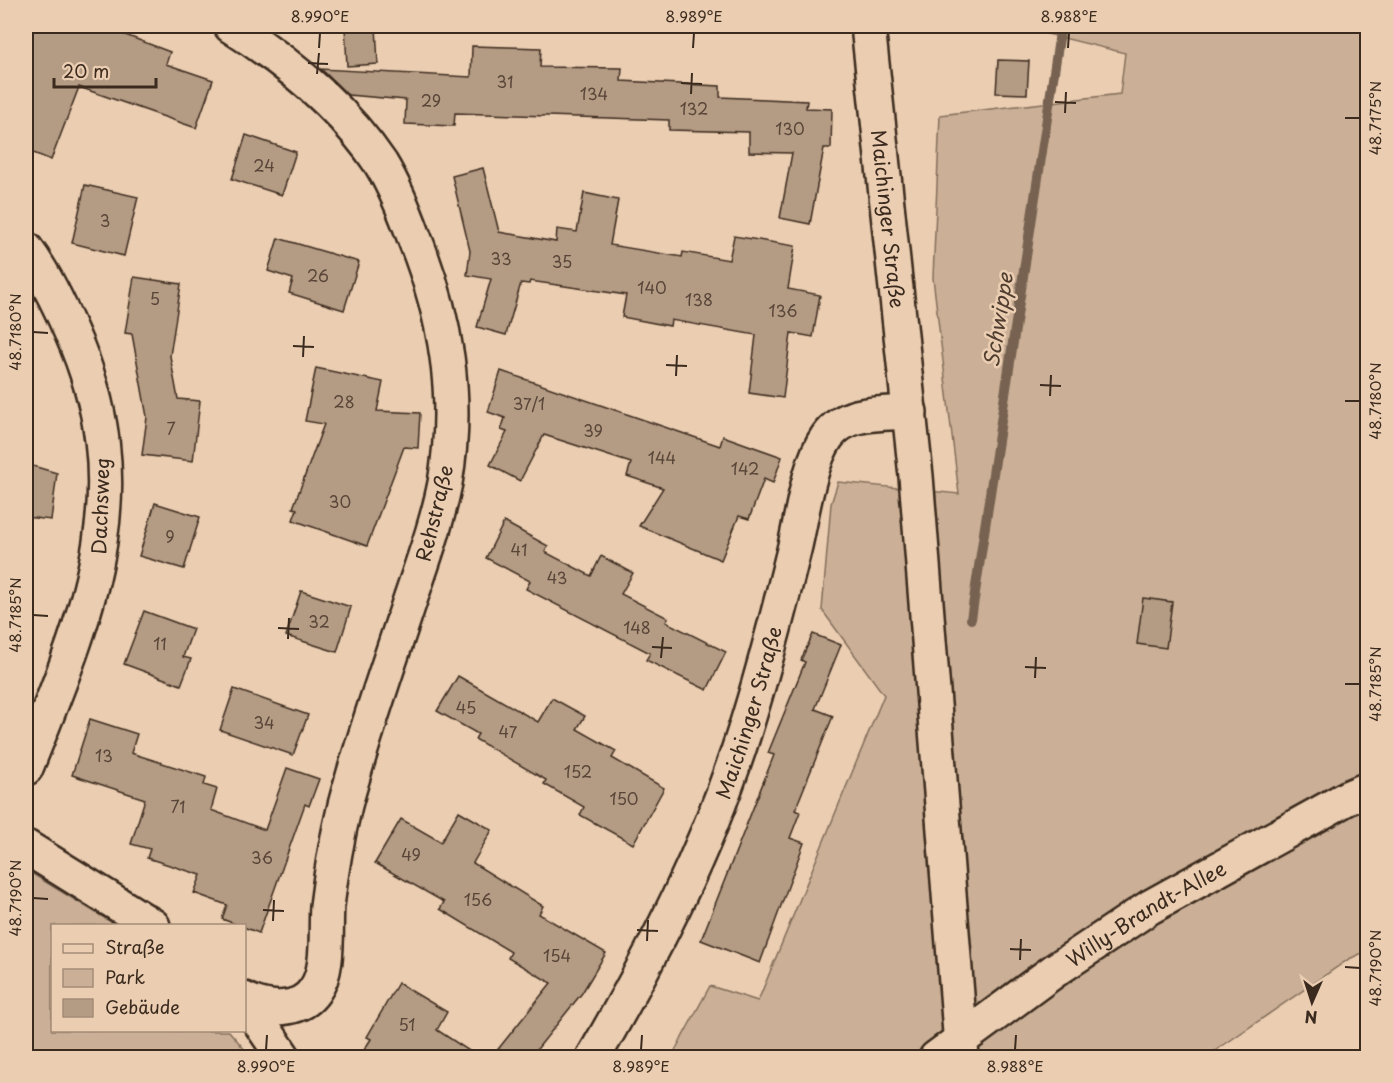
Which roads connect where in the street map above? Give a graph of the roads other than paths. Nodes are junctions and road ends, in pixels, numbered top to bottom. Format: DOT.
graph roads {
  1 [pos="231,26"];
  2 [pos="868,26"];
  3 [pos="26,249"];
  4 [pos="910,412"];
  5 [pos="26,768"];
  6 [pos="1368,789"];
  7 [pos="26,847"];
  8 [pos="150,924"];
  9 [pos="246,1000"];
  10 [pos="953,1052"];
  11 [pos="284,1058"];
  12 [pos="593,1058"];
  1 -- 9 [label="street, Rehstraße"];
  2 -- 4 [label="street, Maichinger Straße"];
  3 -- 5 [label="street, Dachsweg"];
  4 -- 10 [label="street, Maichinger Straße"];
  4 -- 12 [label="street, Maichinger Straße"];
  6 -- 10 [label="street, Willy-Brandt-Allee"];
  7 -- 8 [label="street"];
  9 -- 11 [label="street"];
}
